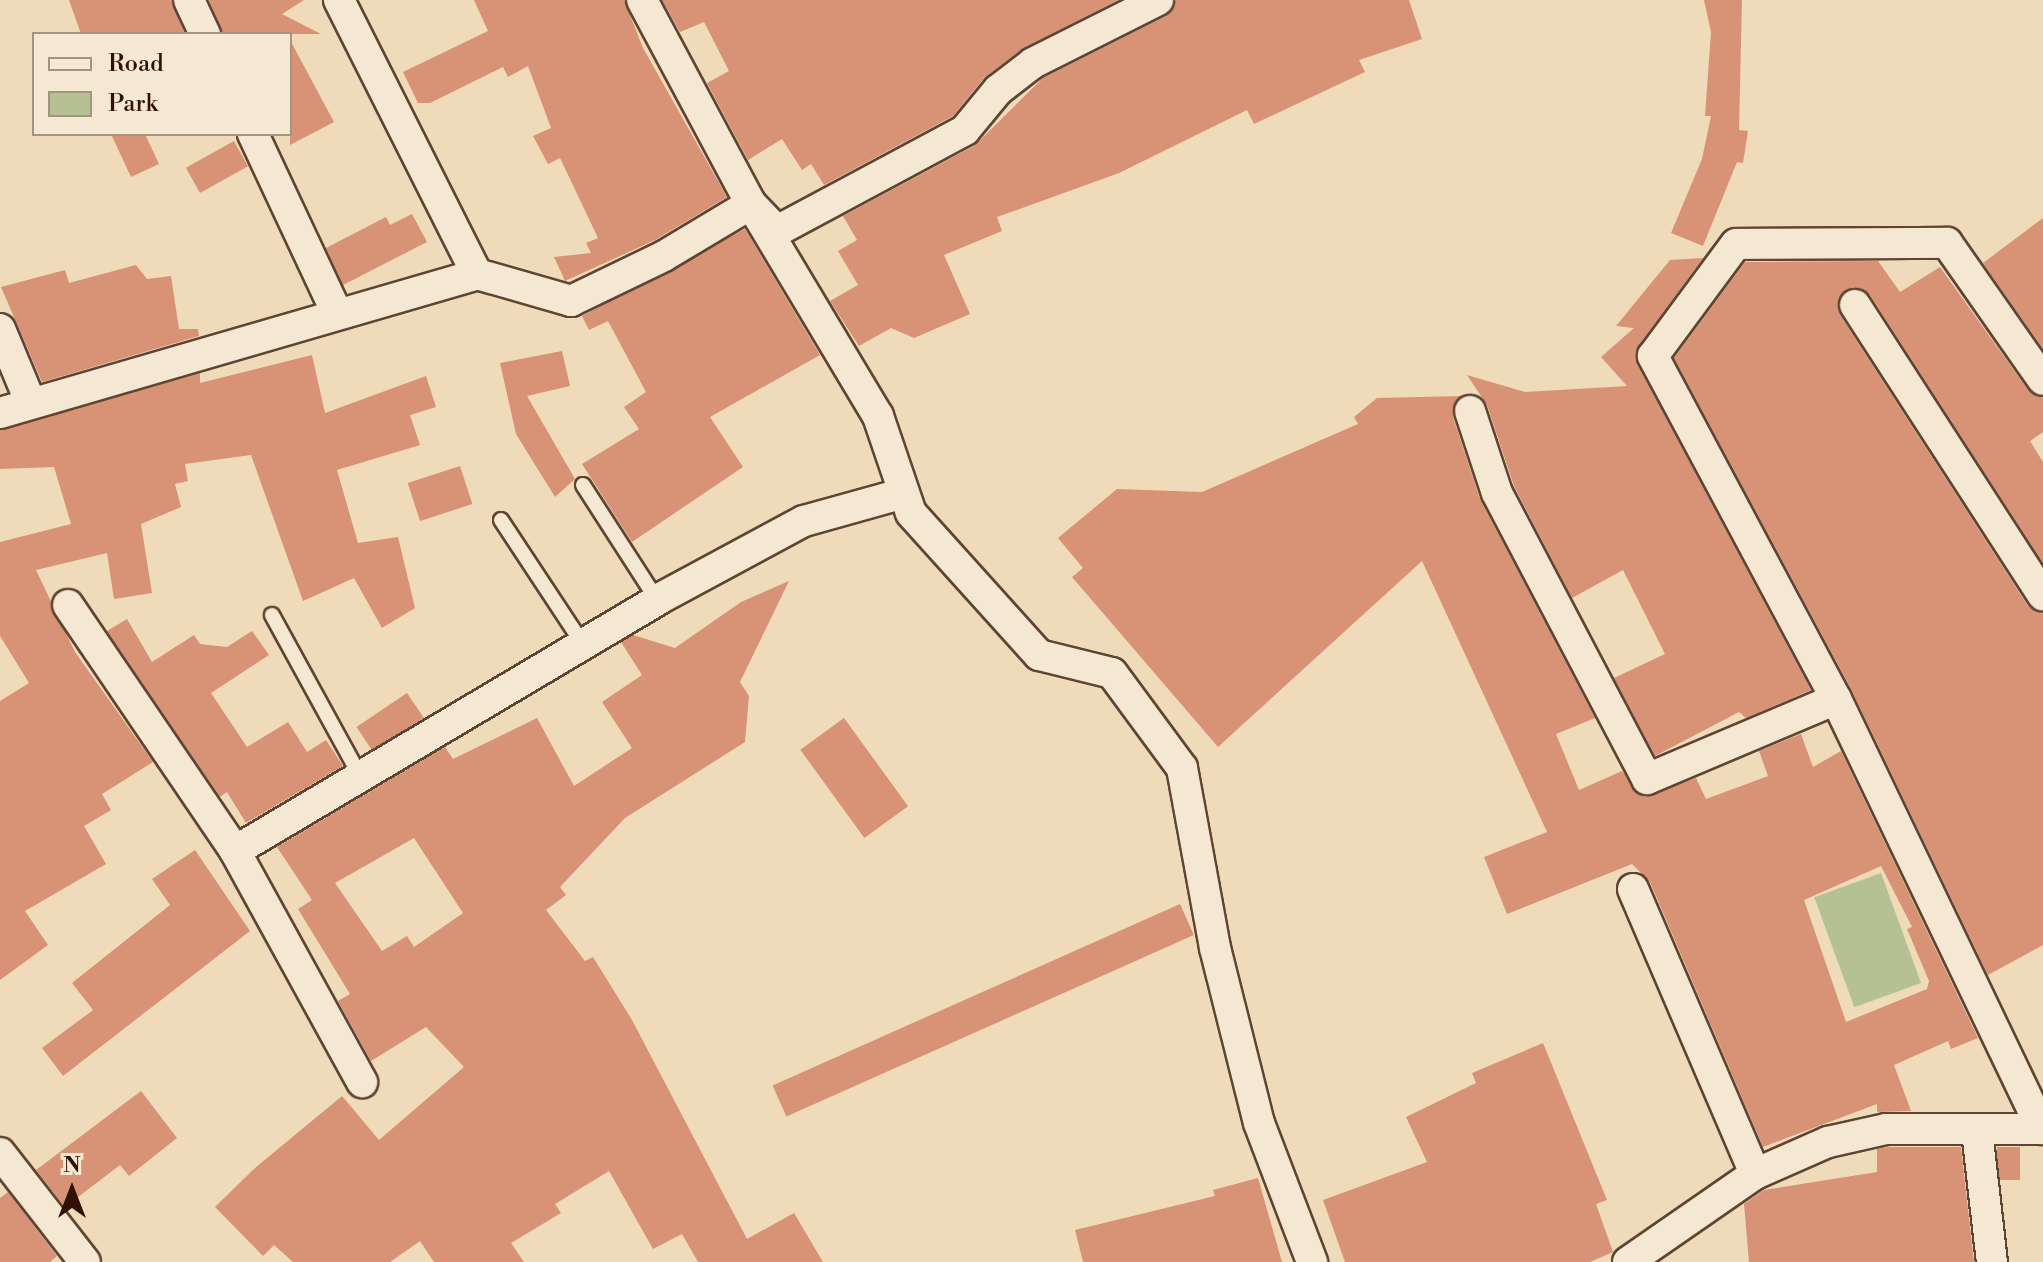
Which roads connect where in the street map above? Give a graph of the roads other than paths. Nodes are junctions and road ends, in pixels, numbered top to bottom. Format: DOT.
graph roads {
  1 [pos="189,0"];
  2 [pos="339,0"];
  3 [pos="642,0"];
  4 [pos="1158,0"];
  5 [pos="204,32"];
  6 [pos="254,136"];
  7 [pos="751,204"];
  8 [pos="477,274"];
  9 [pos="1855,305"];
  10 [pos="336,311"];
  11 [pos="0,329"];
  12 [pos="2043,380"];
  13 [pos="30,401"];
  14 [pos="1470,411"];
  15 [pos="0,413"];
  16 [pos="583,485"];
  17 [pos="901,494"];
  18 [pos="501,520"];
  19 [pos="2043,596"];
  20 [pos="657,600"];
  21 [pos="68,605"];
  22 [pos="272,615"];
  23 [pos="582,643"];
  24 [pos="1836,699"];
  25 [pos="360,776"];
  26 [pos="235,851"];
  27 [pos="1633,889"];
  28 [pos="362,1082"];
  29 [pos="2043,1129"];
  30 [pos="1977,1131"];
  31 [pos="0,1153"];
  32 [pos="1755,1174"];
  33 [pos="85,1262"];
  34 [pos="1312,1262"];
  35 [pos="1628,1262"];
  36 [pos="1992,1262"];
  1 -- 5 [label="street"];
  2 -- 8 [label="street"];
  3 -- 7 [label="street"];
  4 -- 7 [label="street"];
  6 -- 10 [label="street"];
  7 -- 8 [label="street"];
  7 -- 17 [label="street"];
  8 -- 10 [label="street"];
  9 -- 19 [label="street"];
  10 -- 13 [label="street"];
  11 -- 13 [label="street"];
  12 -- 24 [label="street"];
  13 -- 15 [label="street"];
  14 -- 24 [label="street"];
  16 -- 20 [label="lane"];
  17 -- 20 [label="street"];
  17 -- 34 [label="street"];
  18 -- 23 [label="lane"];
  20 -- 23 [label="street"];
  21 -- 26 [label="street"];
  22 -- 25 [label="lane"];
  23 -- 25 [label="street"];
  24 -- 29 [label="street"];
  25 -- 26 [label="street"];
  26 -- 28 [label="street"];
  27 -- 32 [label="street"];
  29 -- 30 [label="street"];
  30 -- 32 [label="street"];
  30 -- 36 [label="street"];
  31 -- 33 [label="street"];
  32 -- 35 [label="street"];
}
